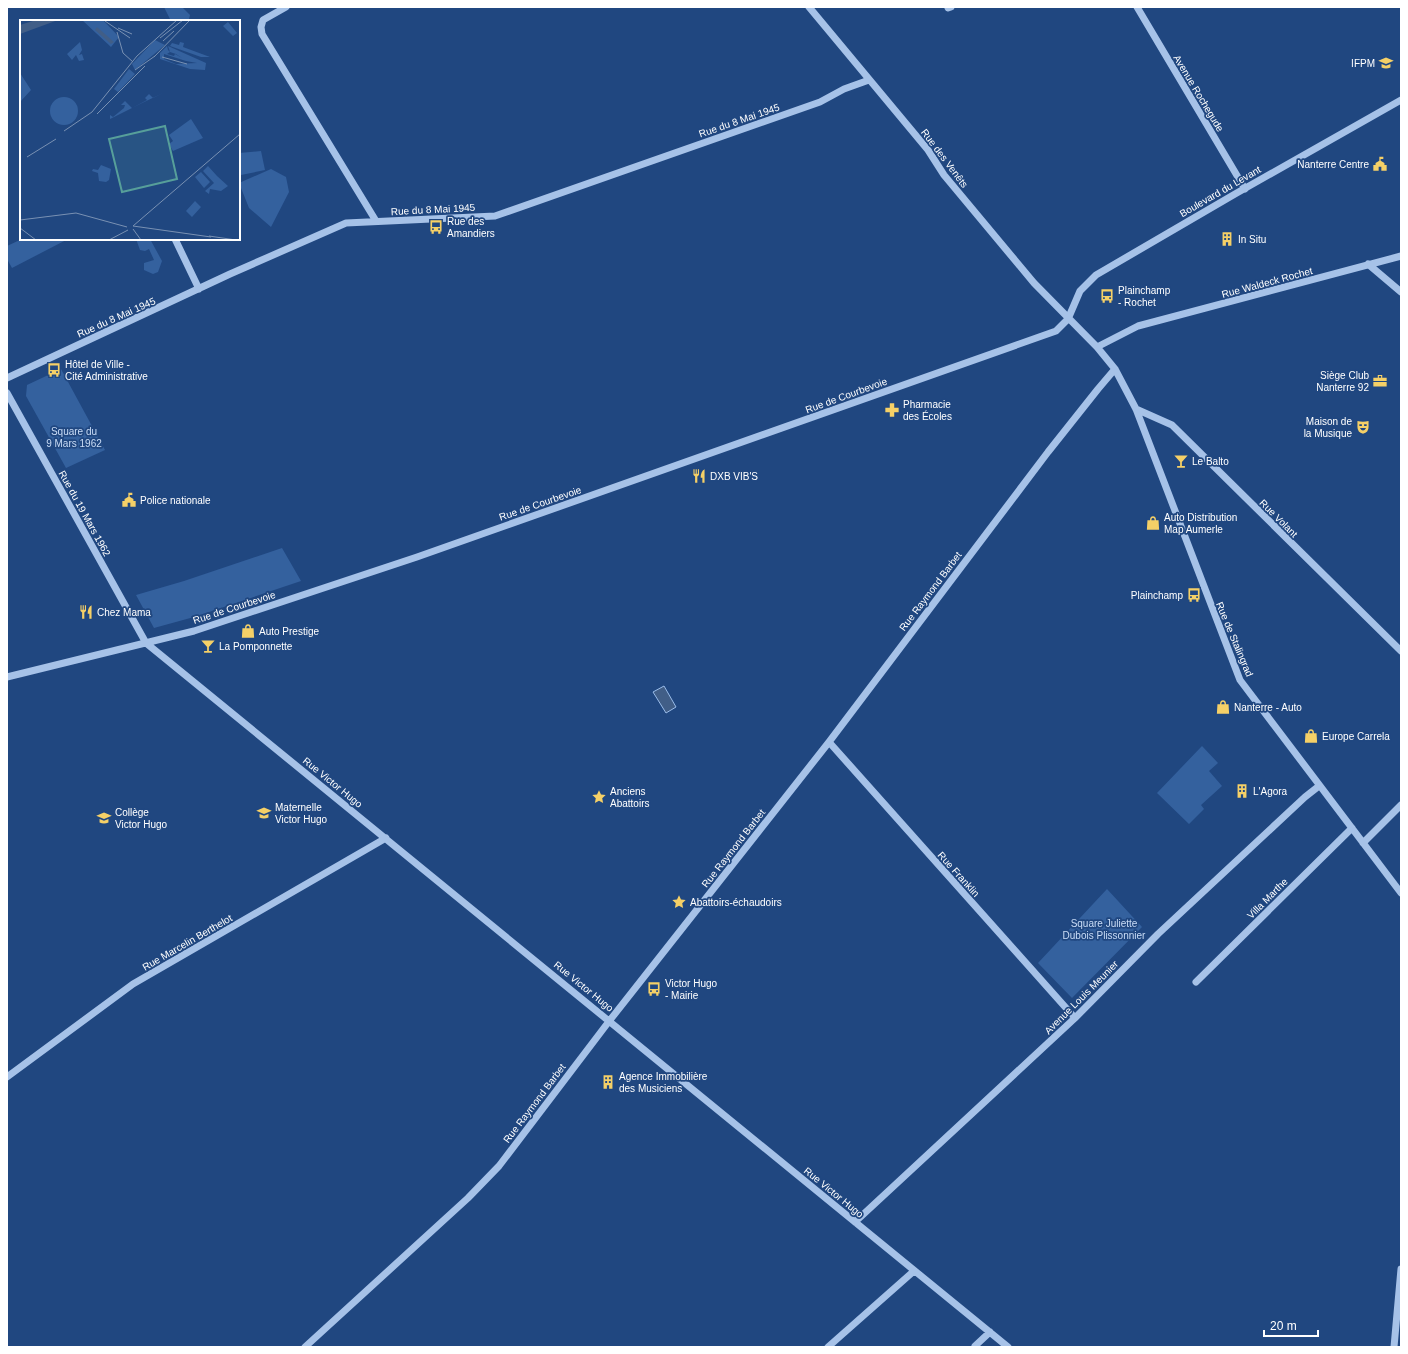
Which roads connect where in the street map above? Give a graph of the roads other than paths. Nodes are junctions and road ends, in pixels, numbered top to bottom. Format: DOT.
graph roads {
  1 [pos="286,7"];
  2 [pos="809,7"];
  3 [pos="1137,7"];
  4 [pos="869,80"];
  5 [pos="1401,100"];
  6 [pos="1245,189"];
  7 [pos="376,221"];
  8 [pos="175,240"];
  9 [pos="1401,256"];
  10 [pos="1368,264"];
  11 [pos="199,289"];
  12 [pos="1401,292"];
  13 [pos="1068,318"];
  14 [pos="1097,347"];
  15 [pos="1116,369"];
  16 [pos="7,378"];
  17 [pos="7,393"];
  18 [pos="1136,409"];
  19 [pos="146,643"];
  20 [pos="1401,651"];
  21 [pos="7,677"];
  22 [pos="829,742"];
  23 [pos="1319,786"];
  24 [pos="1401,804"];
  25 [pos="1352,828"];
  26 [pos="386,838"];
  27 [pos="1363,843"];
  28 [pos="1401,893"];
  29 [pos="1196,982"];
  30 [pos="1075,1018"];
  31 [pos="610,1020"];
  32 [pos="7,1077"];
  33 [pos="855,1222"];
  34 [pos="1401,1268"];
  35 [pos="914,1271"];
  36 [pos="990,1332"];
  37 [pos="975,1346"];
  38 [pos="305,1347"];
  39 [pos="828,1347"];
  40 [pos="1008,1347"];
  41 [pos="1394,1347"];
  1 -- 7 [label="street"];
  2 -- 4 [label="street, Rue des Venêts"];
  3 -- 6 [label="street, Avenue Rochegude"];
  4 -- 7 [label="street, Rue du 8 Mai 1945"];
  4 -- 13 [label="street, Rue des Venêts"];
  5 -- 6 [label="street, Boulevard du Levant"];
  6 -- 13 [label="street, Boulevard du Levant"];
  7 -- 11 [label="street, Rue du 8 Mai 1945"];
  8 -- 11 [label="street"];
  9 -- 10 [label="street, Rue Waldeck Rochet"];
  10 -- 12 [label="street"];
  10 -- 14 [label="street, Rue Waldeck Rochet"];
  11 -- 16 [label="street, Rue du 8 Mai 1945"];
  13 -- 14 [label="street, Rue des Venêts"];
  13 -- 19 [label="street, Rue de Courbevoie"];
  14 -- 15 [label="street, Rue des Venêts"];
  15 -- 18 [label="street, Rue de Stalingrad"];
  15 -- 22 [label="street, Rue Raymond Barbet"];
  17 -- 19 [label="street, Rue du 19 Mars 1962"];
  18 -- 20 [label="street, Rue Volant"];
  18 -- 23 [label="street, Rue de Stalingrad"];
  19 -- 21 [label="street, Rue de Courbevoie"];
  19 -- 26 [label="street, Rue Victor Hugo"];
  22 -- 30 [label="street, Rue Franklin"];
  22 -- 31 [label="street, Rue Raymond Barbet"];
  23 -- 25 [label="street, Rue de Stalingrad"];
  23 -- 30 [label="street, Avenue Louis Meunier"];
  24 -- 27 [label="street"];
  25 -- 27 [label="street, Rue de Stalingrad"];
  25 -- 29 [label="street, Villa Marthe"];
  26 -- 31 [label="street, Rue Victor Hugo"];
  26 -- 32 [label="street, Rue Marcelin Berthelot"];
  27 -- 28 [label="street, Rue de Stalingrad"];
  30 -- 33 [label="street, Avenue Louis Meunier"];
  31 -- 33 [label="street, Rue Victor Hugo"];
  31 -- 38 [label="street, Rue Raymond Barbet"];
  33 -- 35 [label="street, Rue Victor Hugo"];
  34 -- 41 [label="street"];
  35 -- 36 [label="street, Rue Victor Hugo"];
  35 -- 39 [label="street"];
  36 -- 37 [label="street"];
  36 -- 40 [label="street, Rue Victor Hugo"];
}
